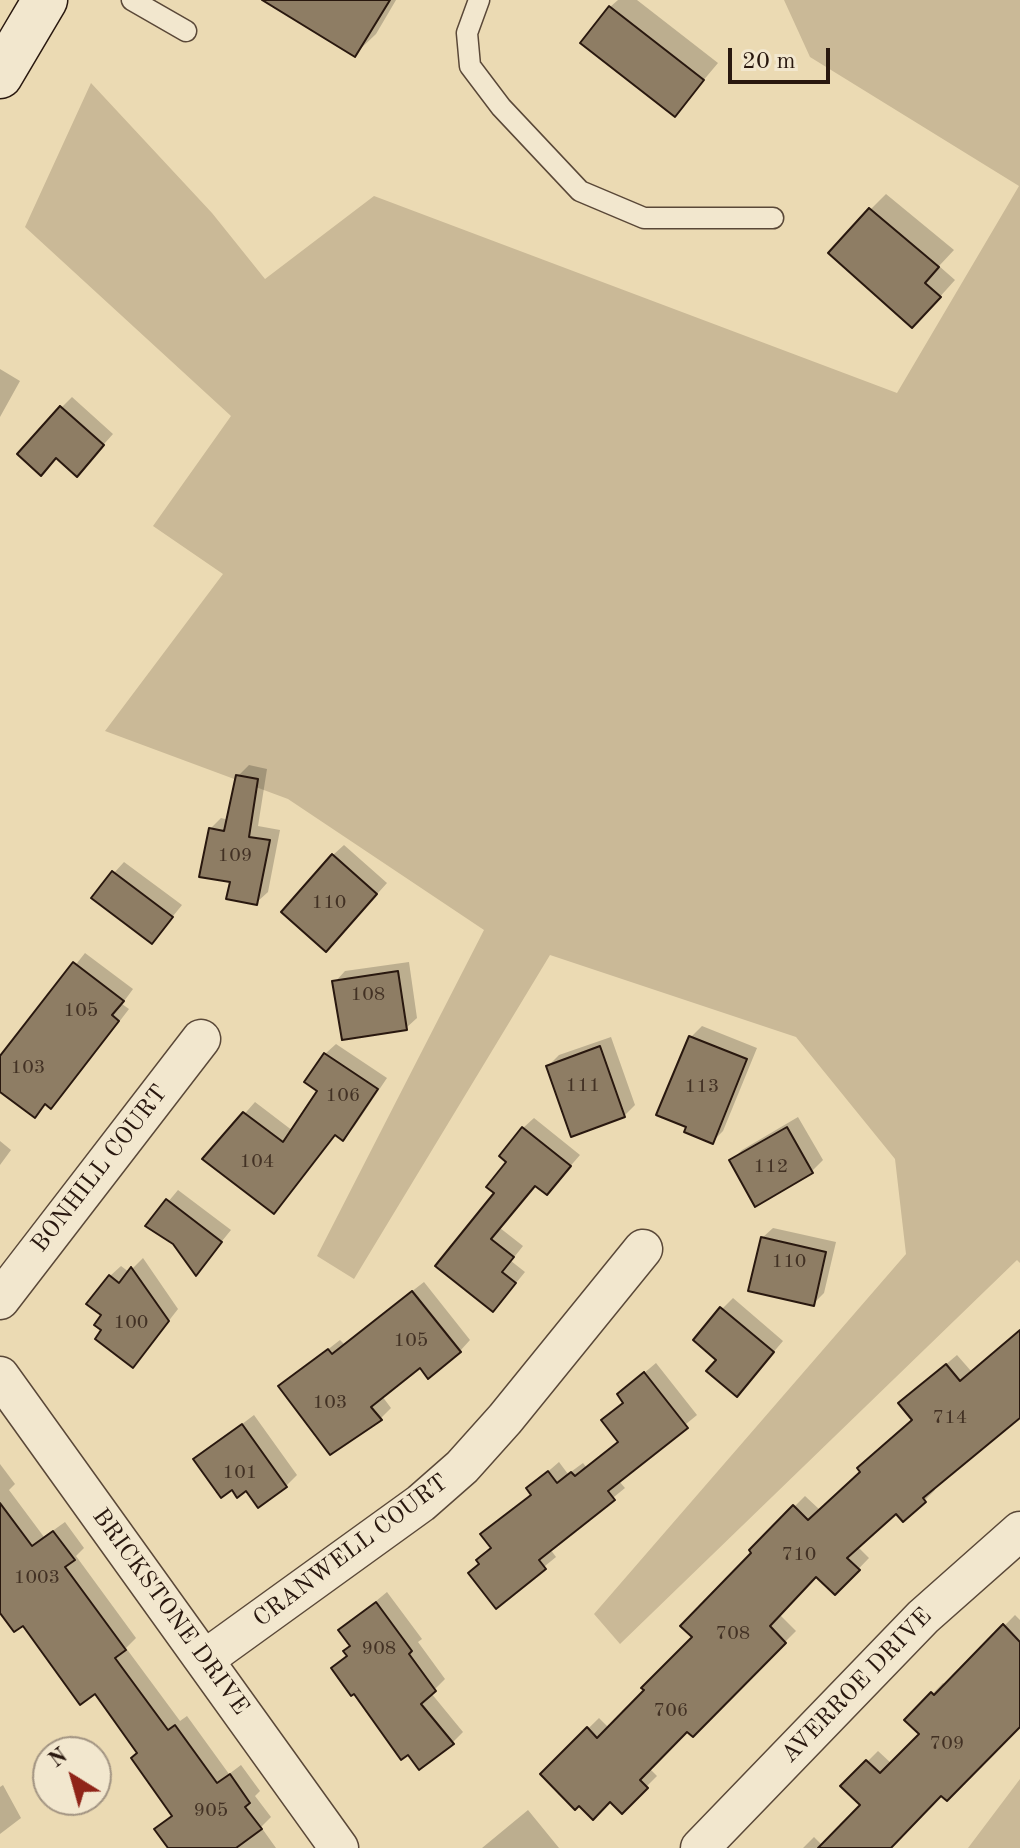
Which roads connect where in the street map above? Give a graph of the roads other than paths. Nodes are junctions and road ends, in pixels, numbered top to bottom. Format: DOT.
graph roads {
  1 [pos="45,0"];
  2 [pos="132,0"];
  3 [pos="479,0"];
  4 [pos="186,31"];
  5 [pos="0,76"];
  6 [pos="773,218"];
  7 [pos="201,1039"];
  8 [pos="643,1249"];
  9 [pos="0,1300"];
  10 [pos="0,1376"];
  11 [pos="1020,1531"];
  12 [pos="205,1659"];
  13 [pos="339,1848"];
  14 [pos="700,1848"];
  1 -- 5 [label="main road"];
  2 -- 4 [label="lane"];
  3 -- 6 [label="lane"];
  7 -- 9 [label="street, BONHILL COURT"];
  8 -- 12 [label="street, CRANWELL COURT"];
  10 -- 12 [label="street, BRICKSTONE DRIVE"];
  11 -- 14 [label="street, AVERROE DRIVE"];
  12 -- 13 [label="street, BRICKSTONE DRIVE"];
}
